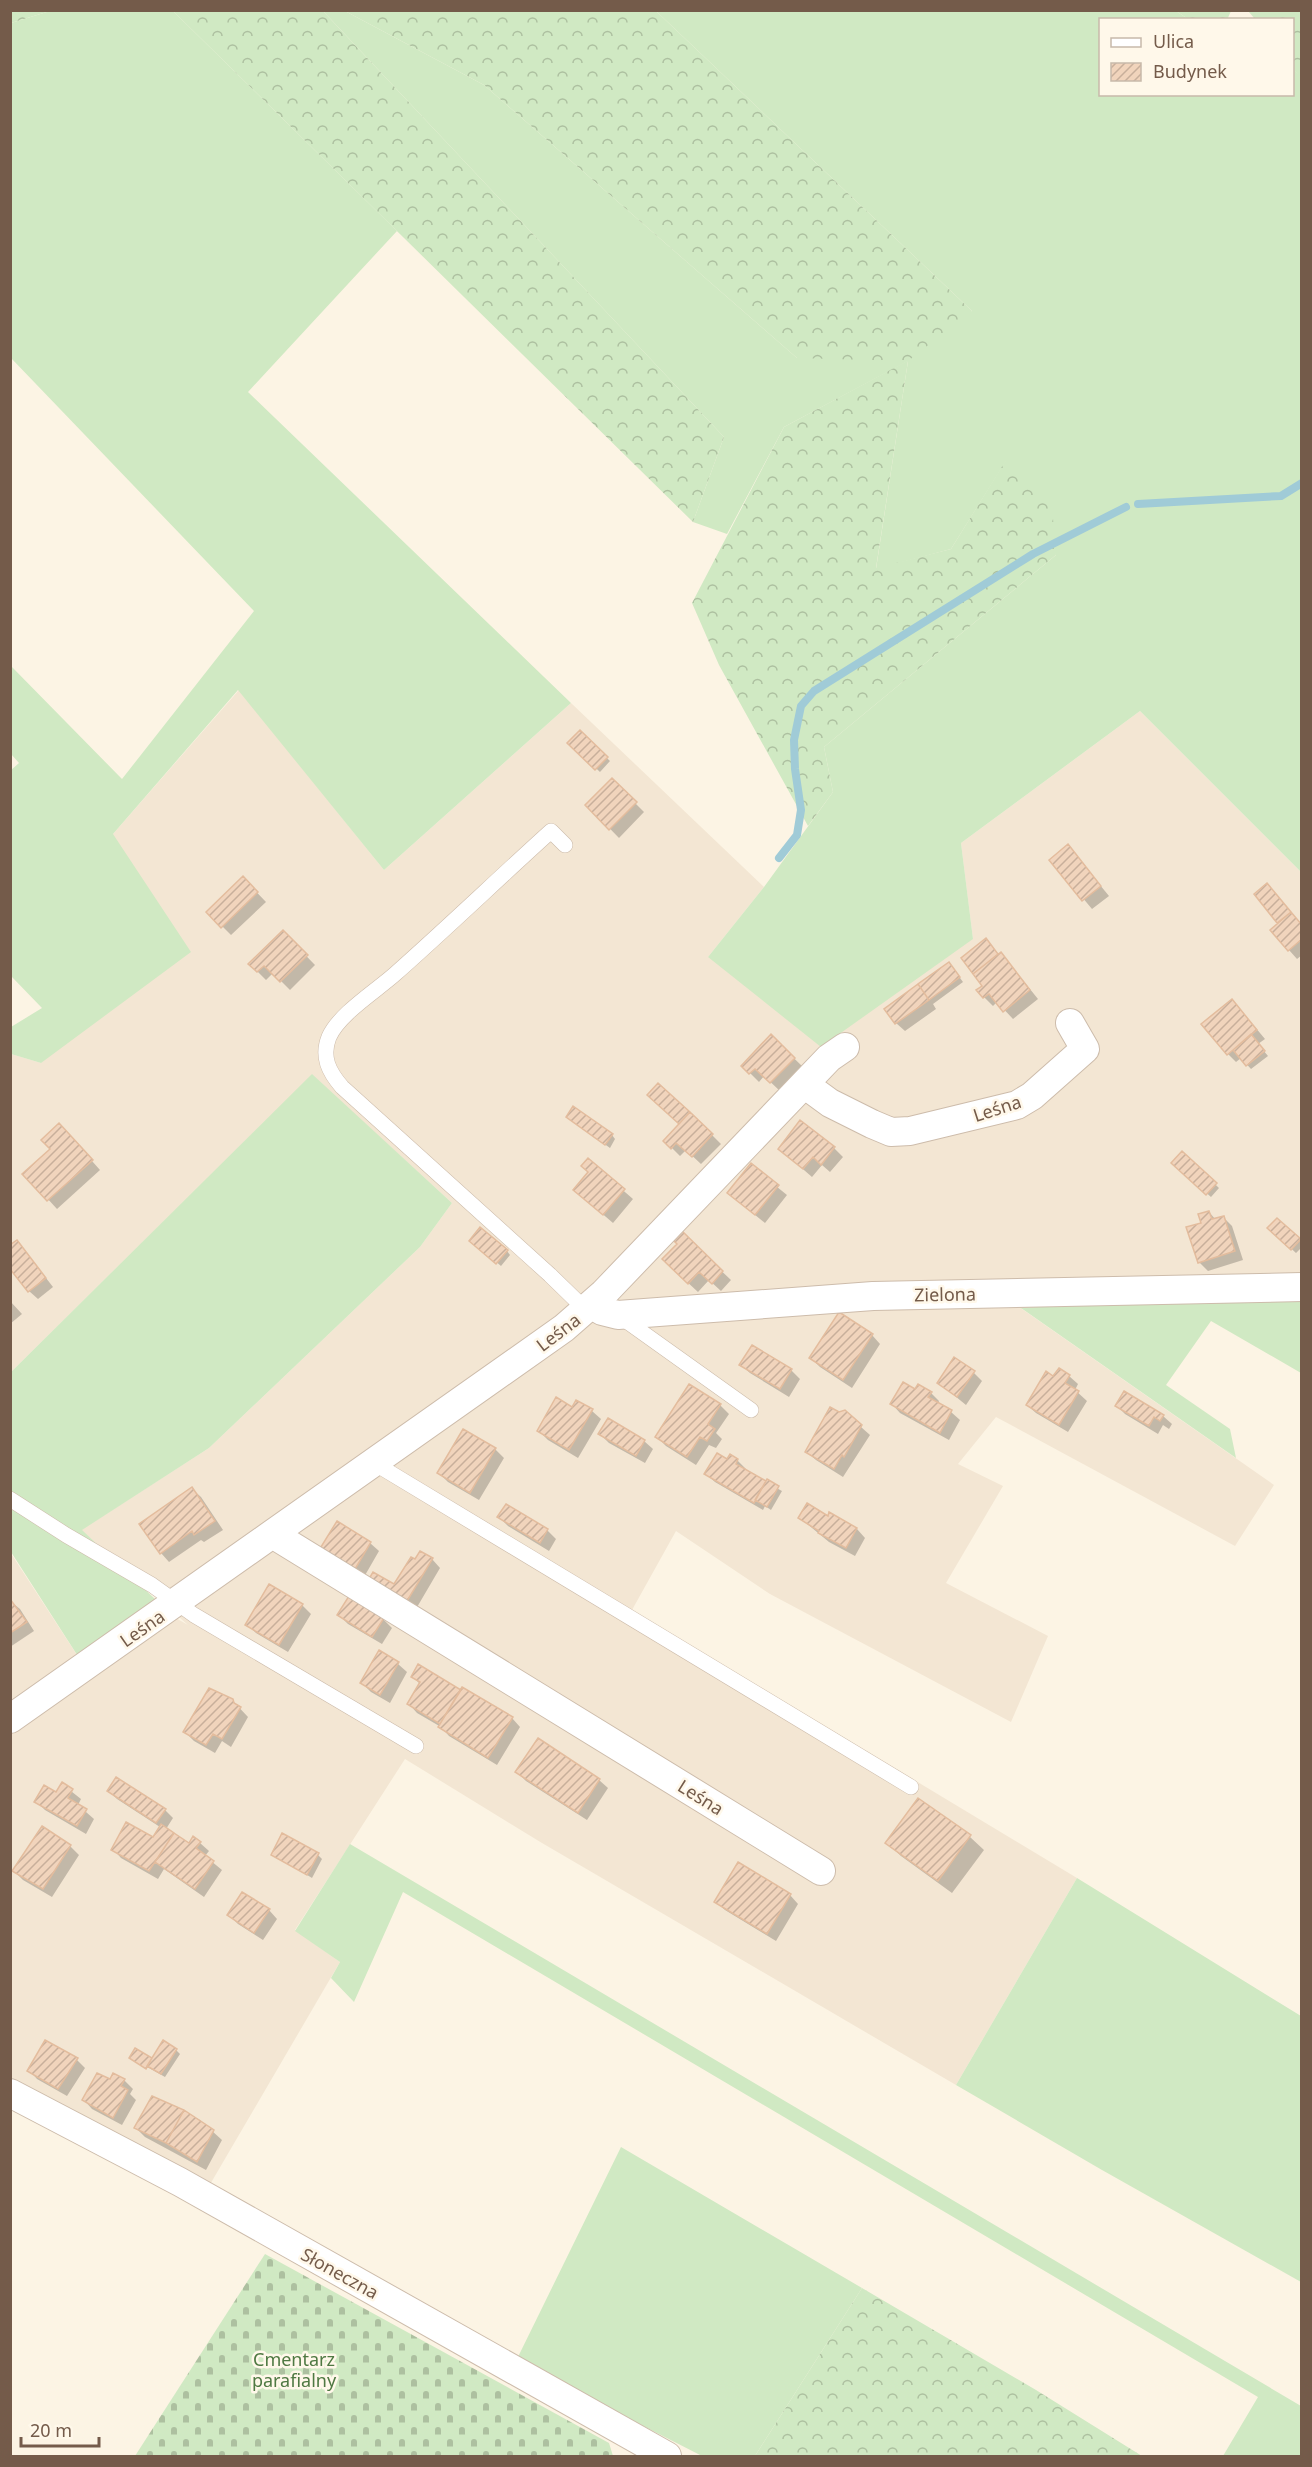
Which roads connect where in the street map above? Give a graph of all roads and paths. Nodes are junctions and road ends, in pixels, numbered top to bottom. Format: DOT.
graph roads {
  1 [pos="565,845"];
  2 [pos="1070,1023"];
  3 [pos="845,1047"];
  4 [pos="804,1084"];
  5 [pos="1302,1287"];
  6 [pos="589,1308"];
  7 [pos="618,1315"];
  8 [pos="751,1410"];
  9 [pos="374,1463"];
  10 [pos="10,1499"];
  11 [pos="273,1535"];
  12 [pos="176,1604"];
  13 [pos="10,1719"];
  14 [pos="416,1746"];
  15 [pos="911,1787"];
  16 [pos="821,1871"];
  17 [pos="10,2093"];
  18 [pos="667,2457"];
  1 -- 6 [label="lane"];
  2 -- 4 [label="street, Leśna"];
  3 -- 4 [label="street, Leśna"];
  4 -- 6 [label="street, Leśna"];
  5 -- 7 [label="street, Zielona"];
  6 -- 7 [label="street, Zielona"];
  6 -- 9 [label="street, Leśna"];
  7 -- 8 [label="lane"];
  9 -- 11 [label="street, Leśna"];
  9 -- 15 [label="lane"];
  10 -- 12 [label="lane"];
  11 -- 12 [label="street, Leśna"];
  11 -- 16 [label="street, Leśna"];
  12 -- 13 [label="street, Leśna"];
  12 -- 14 [label="lane"];
  17 -- 18 [label="street, Słoneczna"];
}
